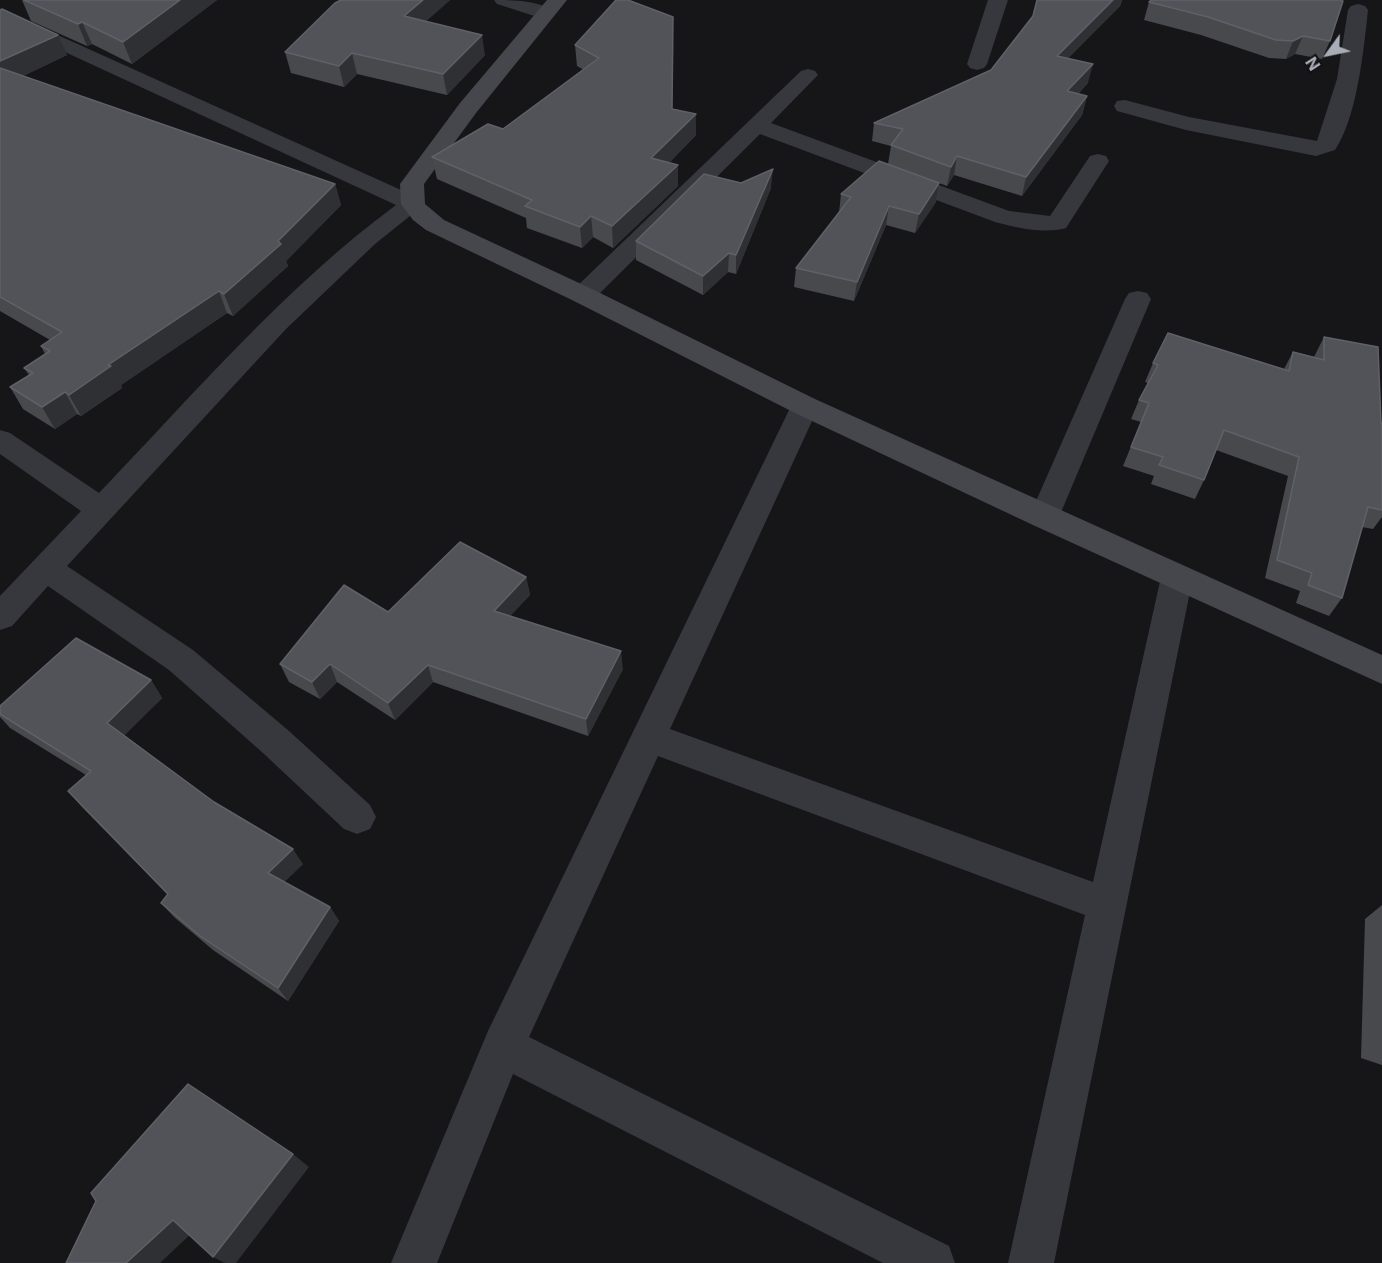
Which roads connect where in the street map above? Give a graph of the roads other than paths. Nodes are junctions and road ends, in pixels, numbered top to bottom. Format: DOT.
graph roads {
  1 [pos="504,0"];
  2 [pos="998,0"];
  3 [pos="551,6"];
  4 [pos="1358,10"];
  5 [pos="1,17"];
  6 [pos="977,64"];
  7 [pos="808,75"];
  8 [pos="1125,106"];
  9 [pos="756,125"];
  10 [pos="1098,161"];
  11 [pos="413,204"];
  12 [pos="583,295"];
  13 [pos="1138,299"];
  14 [pos="805,406"];
  15 [pos="0,440"];
  16 [pos="100,509"];
  17 [pos="1044,518"];
  18 [pos="45,568"];
  19 [pos="1177,577"];
  20 [pos="0,617"];
  21 [pos="1382,670"];
  22 [pos="649,737"];
  23 [pos="357,817"];
  24 [pos="1107,905"];
  25 [pos="503,1046"];
  26 [pos="414,1263"];
  27 [pos="932,1263"];
  28 [pos="1031,1263"];
  1 -- 3 [label="street"];
  2 -- 6 [label="street"];
  3 -- 11 [label="street"];
  4 -- 8 [label="street"];
  5 -- 11 [label="street"];
  7 -- 9 [label="street"];
  9 -- 10 [label="street"];
  9 -- 12 [label="street"];
  11 -- 12 [label="street"];
  11 -- 16 [label="street"];
  12 -- 14 [label="street"];
  13 -- 17 [label="street"];
  14 -- 17 [label="street"];
  14 -- 22 [label="street"];
  15 -- 16 [label="street"];
  16 -- 18 [label="street"];
  17 -- 19 [label="street"];
  18 -- 20 [label="street"];
  18 -- 23 [label="street"];
  19 -- 21 [label="street"];
  19 -- 24 [label="street"];
  22 -- 24 [label="street"];
  22 -- 25 [label="street"];
  24 -- 28 [label="street"];
  25 -- 26 [label="street"];
  25 -- 27 [label="street"];
}
